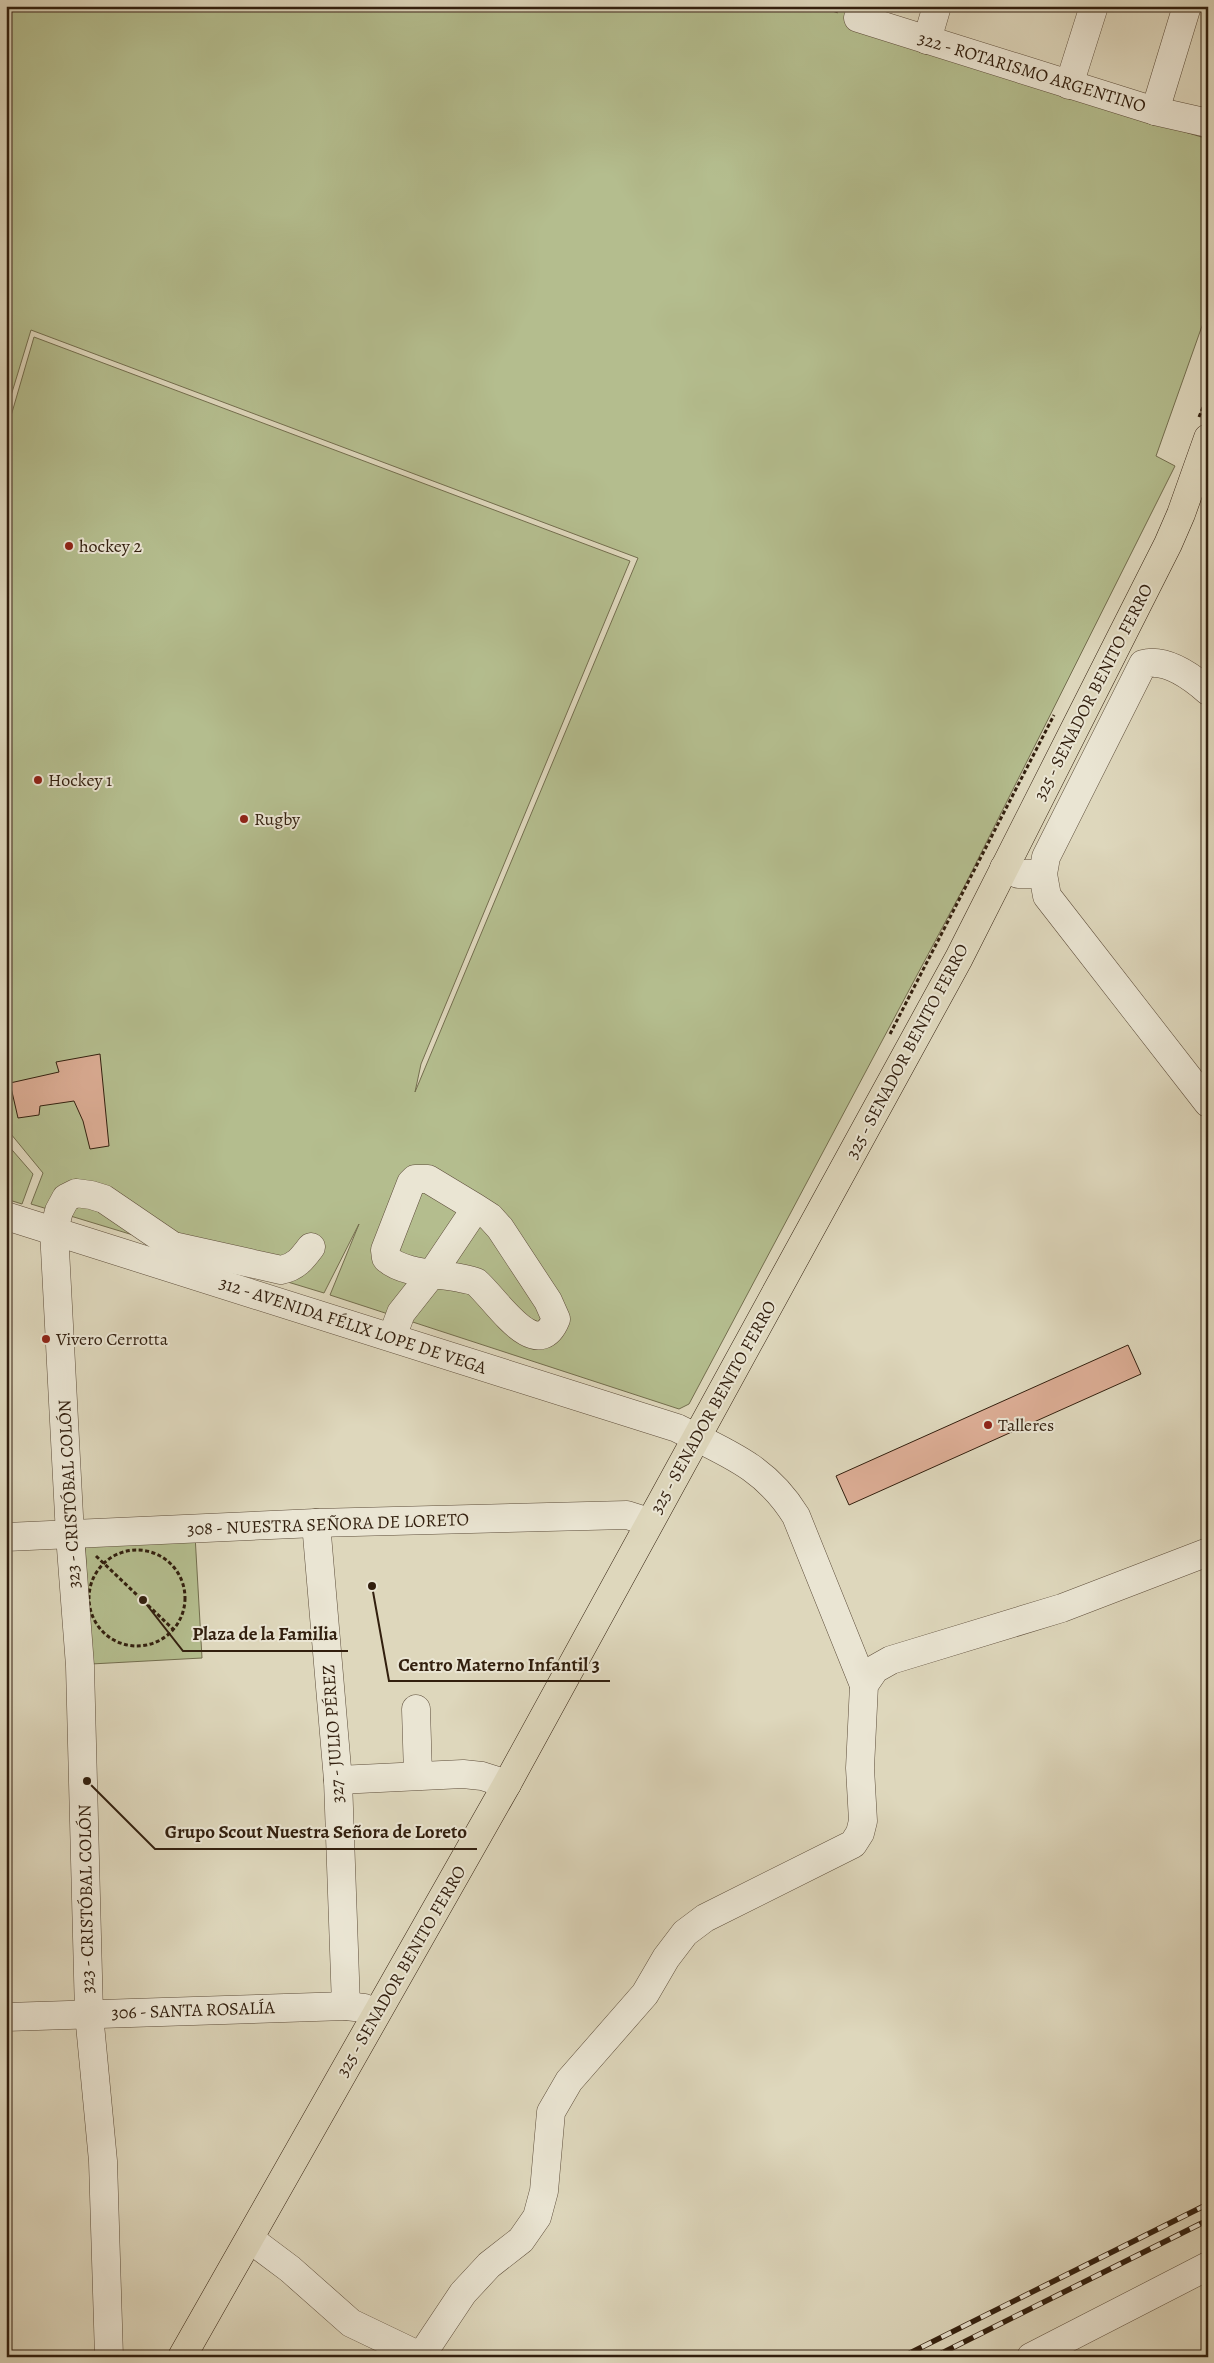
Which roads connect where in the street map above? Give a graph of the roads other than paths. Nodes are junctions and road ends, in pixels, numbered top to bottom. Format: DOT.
graph roads {
  1 [pos="937,6"];
  2 [pos="1094,6"];
  3 [pos="1186,6"];
  4 [pos="858,18"];
  5 [pos="927,40"];
  6 [pos="1069,84"];
  7 [pos="1155,111"];
  8 [pos="1208,123"];
  9 [pos="1202,430"];
  10 [pos="1208,691"];
  11 [pos="1004,868"];
  12 [pos="1043,874"];
  13 [pos="1208,1103"];
  14 [pos="476,1208"];
  15 [pos="6,1216"];
  16 [pos="54,1230"];
  17 [pos="311,1248"];
  18 [pos="431,1274"];
  19 [pos="392,1337"];
  20 [pos="697,1438"];
  21 [pos="316,1522"];
  22 [pos="649,1522"];
  23 [pos="70,1535"];
  24 [pos="6,1537"];
  25 [pos="1208,1552"];
  26 [pos="864,1685"];
  27 [pos="416,1709"];
  28 [pos="418,1775"];
  29 [pos="338,1780"];
  30 [pos="507,1784"];
  31 [pos="346,2006"];
  32 [pos="379,2010"];
  33 [pos="89,2014"];
  34 [pos="6,2017"];
  35 [pos="250,2239"];
  36 [pos="1208,2266"];
  37 [pos="109,2357"];
  38 [pos="182,2357"];
  39 [pos="422,2357"];
  40 [pos="1031,2357"];
  1 -- 5 [label="street"];
  2 -- 6 [label="street"];
  3 -- 7 [label="street"];
  4 -- 5 [label="street, 322 - ROTARISMO ARGENTINO"];
  5 -- 6 [label="street, 322 - ROTARISMO ARGENTINO"];
  6 -- 7 [label="street, 322 - ROTARISMO ARGENTINO"];
  7 -- 8 [label="street, 322 - ROTARISMO ARGENTINO"];
  9 -- 11 [label="main road, 325 - SENADOR BENITO FERRO"];
  10 -- 12 [label="street"];
  11 -- 12 [label="street"];
  11 -- 20 [label="main road, 325 - SENADOR BENITO FERRO"];
  12 -- 13 [label="street"];
  14 -- 18 [label="street"];
  14 -- 18 [label="street"];
  14 -- 18 [label="street"];
  15 -- 16 [label="street, 312 - AVENIDA FÉLIX LOPE DE VEGA"];
  16 -- 17 [label="street"];
  16 -- 19 [label="street, 312 - AVENIDA FÉLIX LOPE DE VEGA"];
  16 -- 23 [label="street, 323 - CRISTÓBAL COLÓN"];
  18 -- 19 [label="street"];
  19 -- 20 [label="street, 312 - AVENIDA FÉLIX LOPE DE VEGA"];
  20 -- 22 [label="main road, 325 - SENADOR BENITO FERRO"];
  20 -- 26 [label="street, 312 - AVENIDA FÉLIX LOPE DE VEGA"];
  21 -- 22 [label="street, 308 - NUESTRA SEÑORA DE LORETO"];
  21 -- 23 [label="street, 308 - NUESTRA SEÑORA DE LORETO"];
  21 -- 29 [label="street, 327 - JULIO PÉREZ"];
  22 -- 30 [label="main road, 325 - SENADOR BENITO FERRO"];
  23 -- 24 [label="street, 308 - NUESTRA SEÑORA DE LORETO"];
  23 -- 33 [label="street, 323 - CRISTÓBAL COLÓN"];
  25 -- 26 [label="street"];
  26 -- 39 [label="street"];
  27 -- 28 [label="street"];
  28 -- 29 [label="street"];
  28 -- 30 [label="street"];
  29 -- 31 [label="street, 327 - JULIO PÉREZ"];
  30 -- 32 [label="main road, 325 - SENADOR BENITO FERRO"];
  31 -- 32 [label="street, 306 - SANTA ROSALÍA"];
  31 -- 33 [label="street, 306 - SANTA ROSALÍA"];
  32 -- 35 [label="main road, 325 - SENADOR BENITO FERRO"];
  33 -- 34 [label="street, 306 - SANTA ROSALÍA"];
  33 -- 37 [label="street, 323 - CRISTÓBAL COLÓN"];
  35 -- 38 [label="main road, 325 - SENADOR BENITO FERRO"];
  35 -- 39 [label="street"];
  36 -- 40 [label="street"];
}
